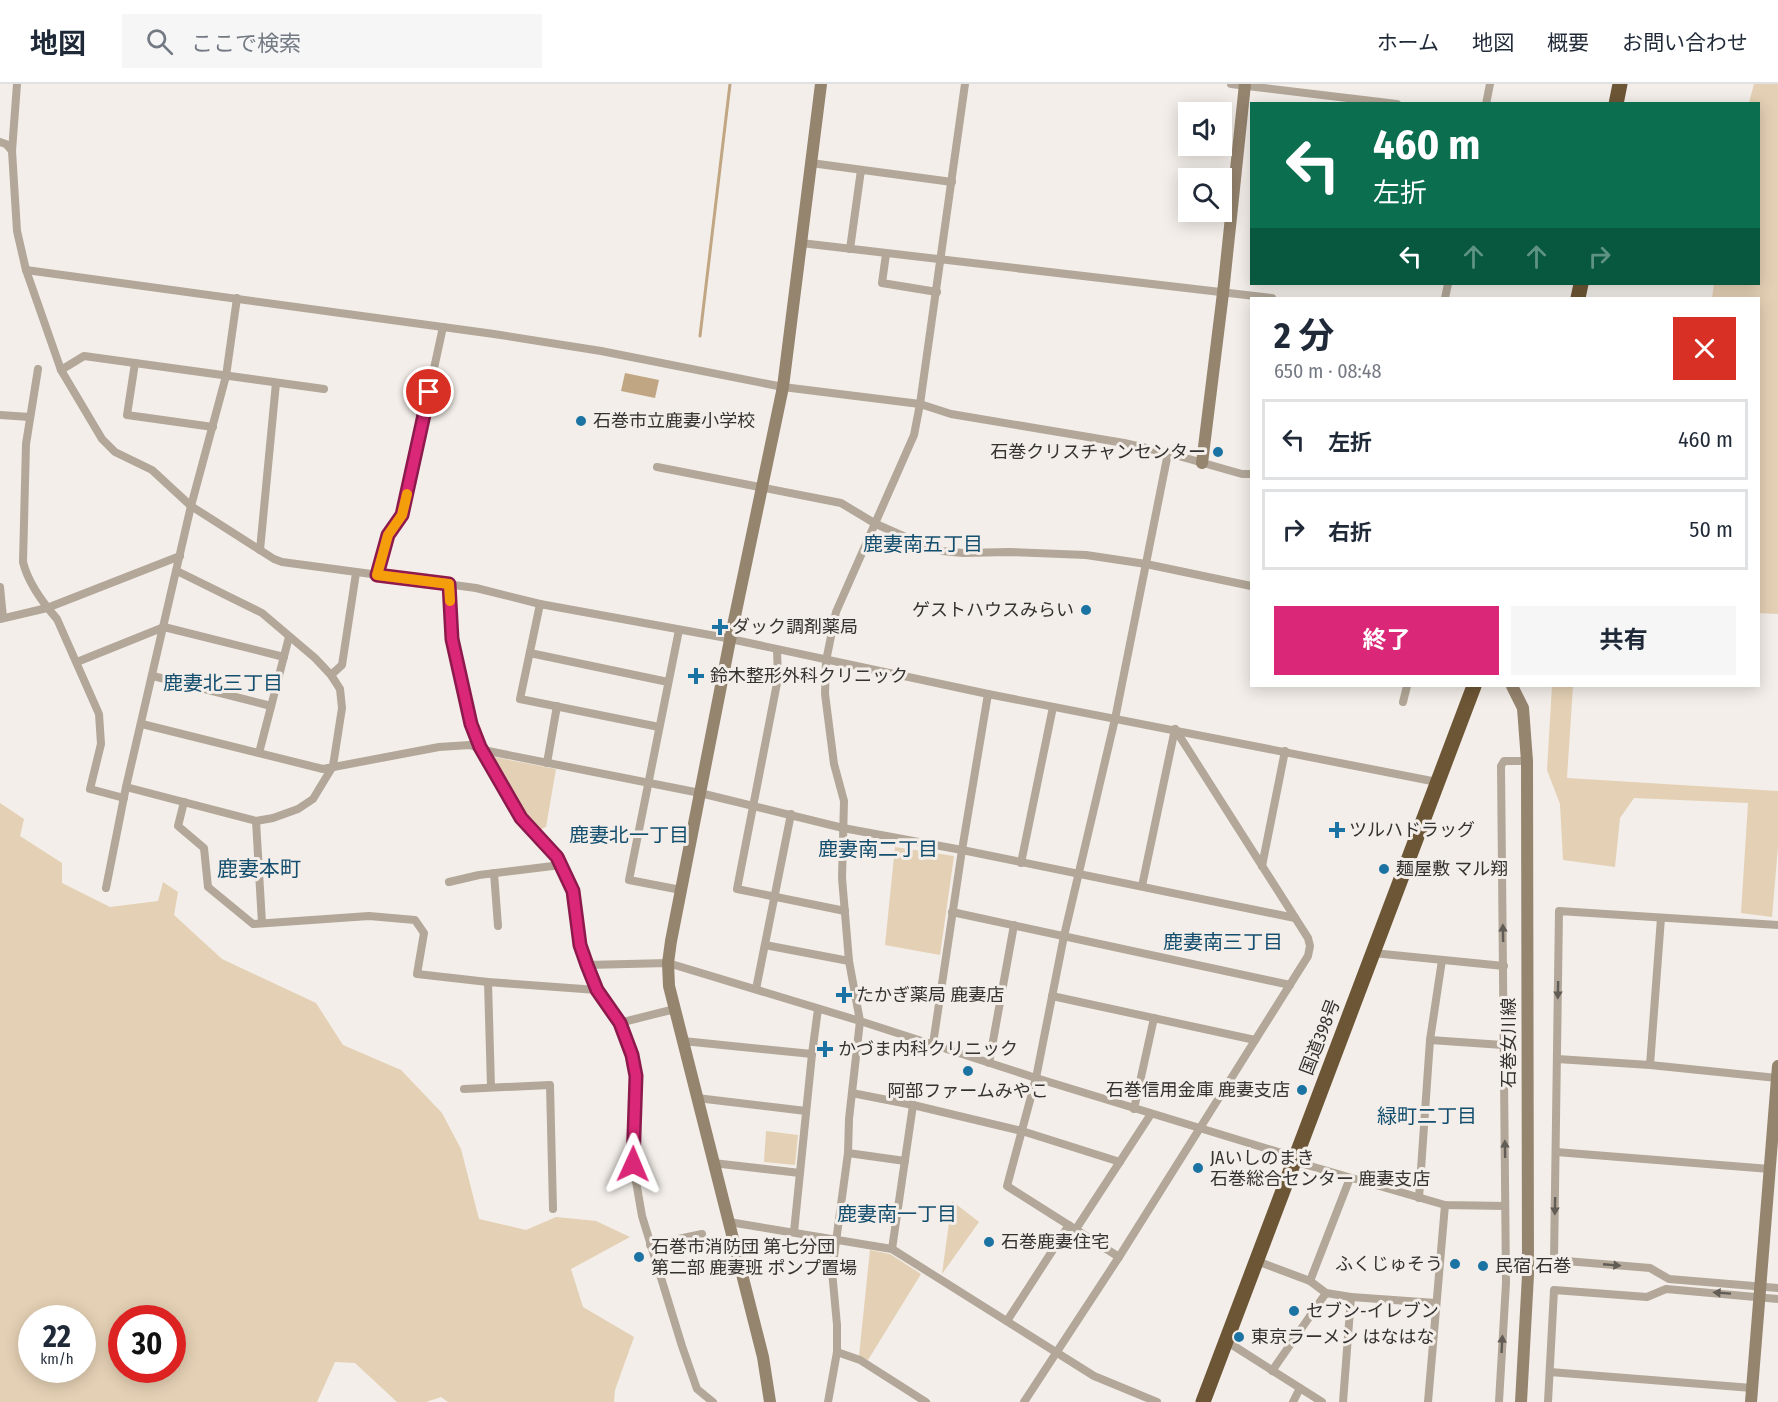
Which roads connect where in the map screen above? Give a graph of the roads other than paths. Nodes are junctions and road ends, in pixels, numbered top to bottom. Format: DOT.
graph roads {
  1 [pos="17,84"];
  2 [pos="821,84"];
  3 [pos="965,84"];
  4 [pos="1231,84"];
  5 [pos="1490,84"];
  6 [pos="1620,84"];
  7 [pos="1245,85"];
  8 [pos="1382,102"];
  9 [pos="1486,102"];
  10 [pos="1616,102"];
  11 [pos="0,142"];
  12 [pos="12,151"];
  13 [pos="811,163"];
  14 [pos="861,170"];
  15 [pos="952,182"];
  16 [pos="801,243"];
  17 [pos="850,249"];
  18 [pos="886,254"];
  19 [pos="941,261"];
  20 [pos="26,270"];
  21 [pos="937,292"];
  22 [pos="1223,293"];
  23 [pos="1262,297"];
  24 [pos="237,298"];
  25 [pos="443,327"];
  26 [pos="135,363"];
  27 [pos="38,369"];
  28 [pos="61,370"];
  29 [pos="226,376"];
  30 [pos="276,383"];
  31 [pos="783,387"];
  32 [pos="324,389"];
  33 [pos="920,404"];
  34 [pos="0,415"];
  35 [pos="30,417"];
  36 [pos="213,427"];
  37 [pos="1168,453"];
  38 [pos="1202,463"];
  39 [pos="657,467"];
  40 [pos="1250,474"];
  41 [pos="762,487"];
  42 [pos="191,506"];
  43 [pos="876,524"];
  44 [pos="260,550"];
  45 [pos="180,556"];
  46 [pos="1146,564"];
  47 [pos="177,571"];
  48 [pos="356,573"];
  49 [pos="377,575"];
  50 [pos="449,584"];
  51 [pos="1250,586"];
  52 [pos="0,587"];
  53 [pos="540,604"];
  54 [pos="47,608"];
  55 [pos="2,619"];
  56 [pos="164,627"];
  57 [pos="678,630"];
  58 [pos="289,637"];
  59 [pos="730,640"];
  60 [pos="777,650"];
  61 [pos="530,653"];
  62 [pos="284,657"];
  63 [pos="826,661"];
  64 [pos="77,662"];
  65 [pos="331,675"];
  66 [pos="153,676"];
  67 [pos="669,681"];
  68 [pos="1407,687"];
  69 [pos="1474,687"];
  70 [pos="1502,687"];
  71 [pos="1512,687"];
  72 [pos="988,694"];
  73 [pos="1403,702"];
  74 [pos="272,706"];
  75 [pos="557,706"];
  76 [pos="1053,706"];
  77 [pos="1115,719"];
  78 [pos="1525,721"];
  79 [pos="142,724"];
  80 [pos="659,727"];
  81 [pos="1175,729"];
  82 [pos="480,747"];
  83 [pos="1285,752"];
  84 [pos="259,753"];
  85 [pos="1527,761"];
  86 [pos="547,763"];
  87 [pos="333,766"];
  88 [pos="1437,782"];
  89 [pos="648,784"];
  90 [pos="126,787"];
  91 [pos="700,793"];
  92 [pos="124,798"];
  93 [pos="184,802"];
  94 [pos="754,806"];
  95 [pos="791,814"];
  96 [pos="256,821"];
  97 [pos="843,828"];
  98 [pos="962,850"];
  99 [pos="1021,863"];
  100 [pos="561,865"];
  101 [pos="1262,866"];
  102 [pos="495,873"];
  103 [pos="1078,875"];
  104 [pos="449,882"];
  105 [pos="1142,886"];
  106 [pos="106,888"];
  107 [pos="681,890"];
  108 [pos="774,897"];
  109 [pos="844,911"];
  110 [pos="952,912"];
  111 [pos="1295,918"];
  112 [pos="1660,918"];
  113 [pos="262,923"];
  114 [pos="1014,925"];
  115 [pos="498,926"];
  116 [pos="1778,926"];
  117 [pos="1064,936"];
  118 [pos="765,945"];
  119 [pos="1372,953"];
  120 [pos="1442,960"];
  121 [pos="849,961"];
  122 [pos="668,963"];
  123 [pos="587,965"];
  124 [pos="1504,966"];
  125 [pos="488,982"];
  126 [pos="1290,985"];
  127 [pos="756,989"];
  128 [pos="597,990"];
  129 [pos="1052,996"];
  130 [pos="675,1009"];
  131 [pos="818,1009"];
  132 [pos="1154,1018"];
  133 [pos="860,1021"];
  134 [pos="620,1023"];
  135 [pos="1255,1040"];
  136 [pos="1430,1040"];
  137 [pos="683,1041"];
  138 [pos="933,1044"];
  139 [pos="1503,1045"];
  140 [pos="812,1054"];
  141 [pos="1557,1059"];
  142 [pos="989,1063"];
  143 [pos="1650,1065"];
  144 [pos="1778,1072"];
  145 [pos="1036,1078"];
  146 [pos="491,1088"];
  147 [pos="464,1089"];
  148 [pos="852,1093"];
  149 [pos="697,1098"];
  150 [pos="913,1105"];
  151 [pos="1134,1109"];
  152 [pos="806,1111"];
  153 [pos="1151,1114"];
  154 [pos="1200,1127"];
  155 [pos="1022,1131"];
  156 [pos="1556,1152"];
  157 [pos="848,1153"];
  158 [pos="904,1161"];
  159 [pos="1294,1161"];
  160 [pos="713,1162"];
  161 [pos="1120,1162"];
  162 [pos="1770,1169"];
  163 [pos="800,1173"];
  164 [pos="1350,1178"];
  165 [pos="1419,1198"];
  166 [pos="1445,1205"];
  167 [pos="1505,1206"];
  168 [pos="553,1209"];
  169 [pos="729,1222"];
  170 [pos="1073,1227"];
  171 [pos="794,1232"];
  172 [pos="702,1234"];
  173 [pos="836,1239"];
  174 [pos="650,1245"];
  175 [pos="892,1249"];
  176 [pos="1119,1257"];
  177 [pos="1257,1261"];
  178 [pos="1310,1281"];
  179 [pos="1778,1288"];
  180 [pos="1760,1291"];
  181 [pos="1326,1293"];
  182 [pos="1351,1297"];
  183 [pos="1778,1299"];
  184 [pos="1436,1303"];
  185 [pos="1006,1321"];
  186 [pos="1226,1341"];
  187 [pos="837,1353"];
  188 [pos="1057,1353"];
  189 [pos="1272,1371"];
  190 [pos="1550,1372"];
  191 [pos="1300,1388"];
  192 [pos="1752,1388"];
  193 [pos="713,1402"];
  194 [pos="770,1402"];
  195 [pos="828,1402"];
  196 [pos="926,1402"];
  197 [pos="1024,1402"];
  198 [pos="1157,1402"];
  199 [pos="1203,1402"];
  200 [pos="1293,1402"];
  201 [pos="1322,1402"];
  202 [pos="1343,1402"];
  203 [pos="1428,1402"];
  204 [pos="1499,1402"];
  205 [pos="1521,1402"];
  206 [pos="1548,1402"];
  207 [pos="1751,1402"];
  1 -- 12 [label="street"];
  2 -- 13 [label="street"];
  3 -- 15 [label="street"];
  4 -- 7 [label="street"];
  5 -- 9 [label="street"];
  6 -- 10 [label="highway"];
  7 -- 8 [label="street"];
  7 -- 22 [label="street"];
  11 -- 12 [label="street"];
  12 -- 20 [label="street"];
  13 -- 14 [label="street"];
  13 -- 16 [label="street"];
  14 -- 15 [label="street"];
  14 -- 17 [label="street"];
  15 -- 19 [label="street"];
  16 -- 17 [label="street"];
  16 -- 31 [label="street"];
  17 -- 18 [label="street"];
  18 -- 19 [label="street"];
  18 -- 21 [label="street"];
  19 -- 21 [label="street"];
  19 -- 22 [label="street"];
  20 -- 24 [label="street"];
  20 -- 28 [label="street"];
  21 -- 33 [label="street"];
  22 -- 23 [label="street"];
  22 -- 38 [label="street"];
  24 -- 25 [label="street"];
  24 -- 29 [label="street"];
  25 -- 31 [label="street"];
  25 -- 49 [label="street"];
  26 -- 28 [label="street"];
  26 -- 29 [label="street"];
  26 -- 36 [label="street"];
  27 -- 35 [label="street"];
  28 -- 42 [label="street"];
  29 -- 30 [label="street"];
  29 -- 36 [label="street"];
  30 -- 32 [label="street"];
  30 -- 44 [label="street"];
  31 -- 33 [label="street"];
  31 -- 41 [label="street"];
  33 -- 37 [label="street"];
  33 -- 43 [label="street"];
  34 -- 35 [label="street"];
  35 -- 54 [label="street"];
  36 -- 42 [label="street"];
  37 -- 38 [label="street"];
  37 -- 46 [label="street"];
  38 -- 40 [label="street"];
  39 -- 41 [label="street"];
  41 -- 43 [label="street"];
  41 -- 59 [label="street"];
  42 -- 44 [label="street"];
  42 -- 45 [label="street"];
  43 -- 46 [label="street"];
  43 -- 63 [label="street"];
  44 -- 48 [label="street"];
  45 -- 47 [label="street"];
  45 -- 54 [label="street"];
  46 -- 51 [label="street"];
  46 -- 77 [label="street"];
  47 -- 56 [label="street"];
  47 -- 58 [label="street"];
  48 -- 49 [label="street"];
  48 -- 65 [label="street"];
  49 -- 50 [label="street"];
  50 -- 53 [label="street"];
  50 -- 82 [label="street"];
  52 -- 55 [label="street"];
  53 -- 57 [label="street"];
  53 -- 61 [label="street"];
  54 -- 55 [label="street"];
  54 -- 64 [label="street"];
  56 -- 62 [label="street"];
  56 -- 64 [label="street"];
  56 -- 66 [label="street"];
  57 -- 59 [label="street"];
  57 -- 67 [label="street"];
  58 -- 62 [label="street"];
  58 -- 65 [label="street"];
  59 -- 60 [label="street"];
  59 -- 91 [label="street"];
  60 -- 63 [label="street"];
  60 -- 94 [label="street"];
  61 -- 67 [label="street"];
  61 -- 75 [label="street"];
  62 -- 74 [label="street"];
  63 -- 72 [label="street"];
  63 -- 97 [label="street"];
  64 -- 92 [label="street"];
  65 -- 87 [label="street"];
  66 -- 74 [label="street"];
  66 -- 79 [label="street"];
  67 -- 80 [label="street"];
  68 -- 73 [label="street"];
  69 -- 88 [label="highway, 国道398号"];
  70 -- 78 [label="street"];
  71 -- 78 [label="street, 石巻女川線"];
  72 -- 76 [label="street"];
  72 -- 98 [label="street"];
  74 -- 84 [label="street"];
  75 -- 80 [label="street"];
  75 -- 86 [label="street"];
  76 -- 77 [label="street"];
  76 -- 99 [label="street"];
  77 -- 81 [label="street"];
  77 -- 103 [label="street"];
  78 -- 85 [label="street, 石巻女川線"];
  79 -- 84 [label="street"];
  79 -- 90 [label="street"];
  80 -- 89 [label="street"];
  81 -- 83 [label="street"];
  81 -- 101 [label="street"];
  81 -- 105 [label="street"];
  82 -- 86 [label="street"];
  82 -- 87 [label="street"];
  82 -- 100 [label="street"];
  83 -- 88 [label="street"];
  83 -- 101 [label="street"];
  84 -- 87 [label="street"];
  124 -- 85 [label="street, one-way"];
  85 -- 205 [label="street, 石巻女川線"];
  86 -- 89 [label="street"];
  87 -- 96 [label="street"];
  88 -- 119 [label="highway, 国道398号"];
  89 -- 91 [label="street"];
  89 -- 107 [label="street"];
  90 -- 92 [label="street"];
  90 -- 93 [label="street"];
  91 -- 94 [label="street"];
  91 -- 107 [label="street"];
  92 -- 106 [label="street"];
  93 -- 96 [label="street"];
  93 -- 113 [label="street"];
  94 -- 95 [label="street"];
  94 -- 108 [label="street"];
  95 -- 97 [label="street"];
  95 -- 108 [label="street"];
  96 -- 113 [label="street"];
  97 -- 98 [label="street"];
  97 -- 109 [label="street"];
  98 -- 99 [label="street"];
  98 -- 110 [label="street"];
  99 -- 103 [label="street"];
  100 -- 102 [label="street"];
  100 -- 123 [label="street"];
  101 -- 111 [label="street"];
  102 -- 104 [label="street"];
  102 -- 115 [label="street"];
  103 -- 105 [label="street"];
  103 -- 117 [label="street"];
  105 -- 111 [label="street"];
  107 -- 122 [label="street"];
  108 -- 109 [label="street"];
  108 -- 118 [label="street"];
  109 -- 121 [label="street"];
  110 -- 114 [label="street"];
  110 -- 138 [label="street"];
  111 -- 126 [label="street"];
  112 -- 116 [label="street"];
  112 -- 141 [label="street, one-way"];
  112 -- 143 [label="street"];
  113 -- 125 [label="street"];
  114 -- 117 [label="street"];
  114 -- 142 [label="street"];
  117 -- 126 [label="street"];
  117 -- 129 [label="street"];
  118 -- 121 [label="street"];
  118 -- 127 [label="street"];
  119 -- 120 [label="street"];
  119 -- 159 [label="highway, 国道398号"];
  120 -- 124 [label="street"];
  120 -- 136 [label="street"];
  121 -- 133 [label="street"];
  122 -- 123 [label="street"];
  122 -- 127 [label="street"];
  122 -- 130 [label="street"];
  123 -- 128 [label="street"];
  124 -- 139 [label="street"];
  125 -- 128 [label="street"];
  125 -- 146 [label="street"];
  126 -- 135 [label="street"];
  127 -- 131 [label="street"];
  128 -- 134 [label="street"];
  129 -- 132 [label="street"];
  129 -- 145 [label="street"];
  130 -- 134 [label="street"];
  130 -- 137 [label="street"];
  131 -- 133 [label="street"];
  131 -- 140 [label="street"];
  132 -- 135 [label="street"];
  132 -- 151 [label="street"];
  133 -- 138 [label="street"];
  133 -- 148 [label="street"];
  134 -- 174 [label="street"];
  135 -- 154 [label="street"];
  136 -- 139 [label="street"];
  136 -- 165 [label="street"];
  137 -- 140 [label="street"];
  137 -- 149 [label="street"];
  138 -- 142 [label="street"];
  167 -- 139 [label="street, one-way"];
  140 -- 152 [label="street"];
  141 -- 143 [label="street"];
  141 -- 156 [label="street"];
  142 -- 145 [label="street"];
  143 -- 144 [label="street"];
  144 -- 162 [label="street"];
  145 -- 151 [label="street"];
  145 -- 155 [label="street"];
  146 -- 147 [label="street"];
  146 -- 168 [label="street"];
  148 -- 150 [label="street"];
  148 -- 157 [label="street"];
  149 -- 152 [label="street"];
  149 -- 160 [label="street"];
  150 -- 155 [label="street"];
  150 -- 158 [label="street"];
  151 -- 153 [label="street"];
  152 -- 163 [label="street"];
  153 -- 154 [label="street"];
  153 -- 161 [label="street"];
  154 -- 159 [label="street"];
  154 -- 176 [label="street"];
  155 -- 161 [label="street"];
  155 -- 170 [label="street"];
  156 -- 162 [label="street"];
  156 -- 180 [label="street, one-way"];
  157 -- 158 [label="street"];
  157 -- 173 [label="street"];
  158 -- 175 [label="street"];
  159 -- 164 [label="street"];
  159 -- 177 [label="highway, 国道398号"];
  160 -- 163 [label="street"];
  160 -- 169 [label="street"];
  161 -- 170 [label="street"];
  162 -- 180 [label="street"];
  163 -- 171 [label="street"];
  164 -- 165 [label="street"];
  164 -- 178 [label="street"];
  165 -- 166 [label="street"];
  166 -- 167 [label="street"];
  166 -- 184 [label="street"];
  204 -- 167 [label="street, one-way"];
  169 -- 171 [label="street"];
  169 -- 194 [label="street"];
  170 -- 176 [label="street"];
  170 -- 185 [label="street"];
  171 -- 173 [label="street"];
  172 -- 174 [label="street"];
  173 -- 175 [label="street"];
  173 -- 187 [label="street"];
  174 -- 193 [label="street"];
  175 -- 185 [label="street"];
  176 -- 188 [label="street"];
  177 -- 178 [label="street"];
  177 -- 186 [label="highway, 国道398号"];
  178 -- 181 [label="street"];
  179 -- 180 [label="street"];
  180 -- 183 [label="street"];
  180 -- 190 [label="street, one-way"];
  180 -- 192 [label="street"];
  181 -- 182 [label="street"];
  181 -- 189 [label="street"];
  182 -- 184 [label="street"];
  182 -- 202 [label="street"];
  184 -- 203 [label="street"];
  185 -- 188 [label="street"];
  186 -- 189 [label="street"];
  186 -- 199 [label="highway, 国道398号"];
  187 -- 195 [label="street"];
  187 -- 196 [label="street"];
  188 -- 197 [label="street"];
  188 -- 198 [label="street"];
  189 -- 191 [label="street"];
  190 -- 192 [label="street"];
  190 -- 206 [label="street"];
  191 -- 200 [label="street"];
  191 -- 201 [label="street"];
  192 -- 207 [label="street"];
}
